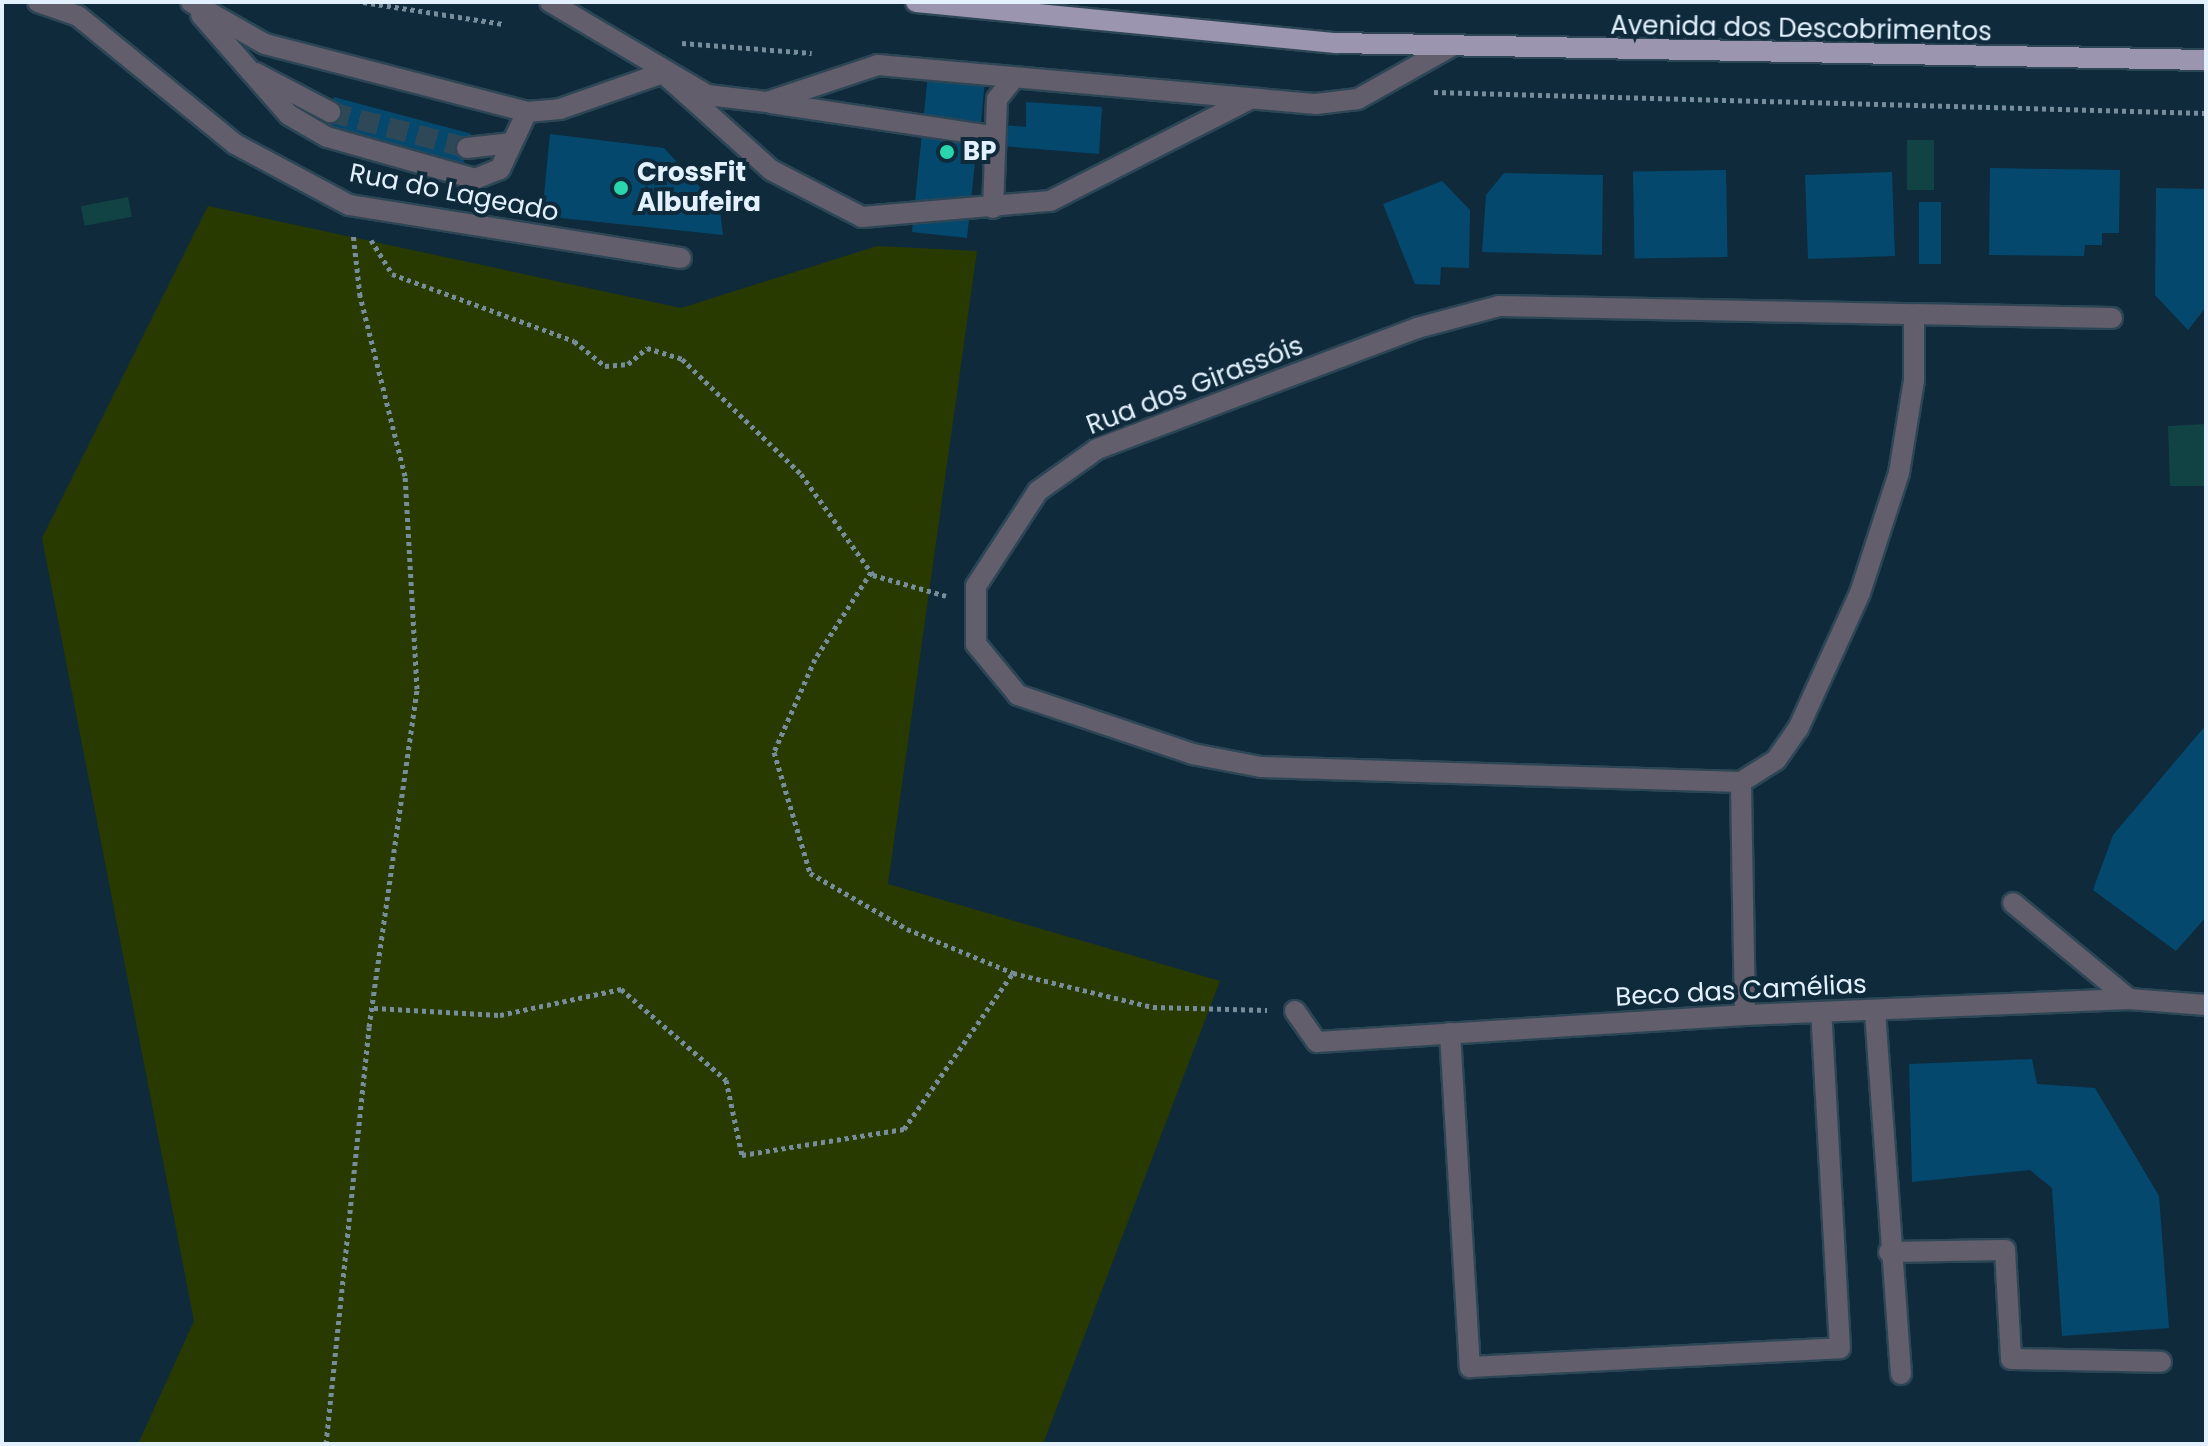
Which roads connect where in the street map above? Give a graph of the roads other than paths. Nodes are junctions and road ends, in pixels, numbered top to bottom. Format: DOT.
graph roads {
  1 [pos="38,2"];
  2 [pos="550,2"];
  3 [pos="916,2"];
  4 [pos="194,5"];
  5 [pos="1452,46"];
  6 [pos="2206,60"];
  7 [pos="238,64"];
  8 [pos="663,73"];
  9 [pos="1013,79"];
  10 [pos="1248,100"];
  11 [pos="767,102"];
  12 [pos="330,112"];
  13 [pos="527,112"];
  14 [pos="993,136"];
  15 [pos="512,143"];
  16 [pos="467,148"];
  17 [pos="993,208"];
  18 [pos="681,258"];
  19 [pos="1914,316"];
  20 [pos="2112,318"];
  21 [pos="1741,782"];
  22 [pos="2013,903"];
  23 [pos="2129,999"];
  24 [pos="2206,1005"];
  25 [pos="1295,1011"];
  26 [pos="1875,1011"];
  27 [pos="1821,1013"];
  28 [pos="1745,1015"];
  29 [pos="1450,1033"];
  30 [pos="1889,1252"];
  31 [pos="2161,1362"];
  32 [pos="1901,1374"];
  1 -- 18 [label="street, Rua do Lageado"];
  2 -- 8 [label="street"];
  3 -- 5 [label="main road, Avenida dos Descobrimentos"];
  4 -- 7 [label="street"];
  4 -- 13 [label="street"];
  5 -- 6 [label="main road, Avenida dos Descobrimentos"];
  5 -- 10 [label="street"];
  7 -- 12 [label="street"];
  7 -- 15 [label="street"];
  8 -- 11 [label="street"];
  8 -- 13 [label="street"];
  8 -- 17 [label="street"];
  9 -- 10 [label="street"];
  9 -- 11 [label="street"];
  9 -- 14 [label="street"];
  10 -- 17 [label="street"];
  11 -- 14 [label="street"];
  13 -- 15 [label="street"];
  14 -- 17 [label="street"];
  15 -- 16 [label="street"];
  19 -- 20 [label="street, Rua dos Girassóis"];
  19 -- 21 [label="street"];
  19 -- 21 [label="street, Rua dos Girassóis"];
  21 -- 28 [label="street"];
  22 -- 23 [label="street"];
  23 -- 24 [label="street, Beco das Camélias"];
  23 -- 26 [label="street, Beco das Camélias"];
  25 -- 29 [label="street, Beco das Camélias"];
  26 -- 27 [label="street, Beco das Camélias"];
  26 -- 30 [label="street"];
  27 -- 28 [label="street, Beco das Camélias"];
  27 -- 29 [label="street"];
  28 -- 29 [label="street, Beco das Camélias"];
  30 -- 31 [label="street"];
  30 -- 32 [label="street"];
}
